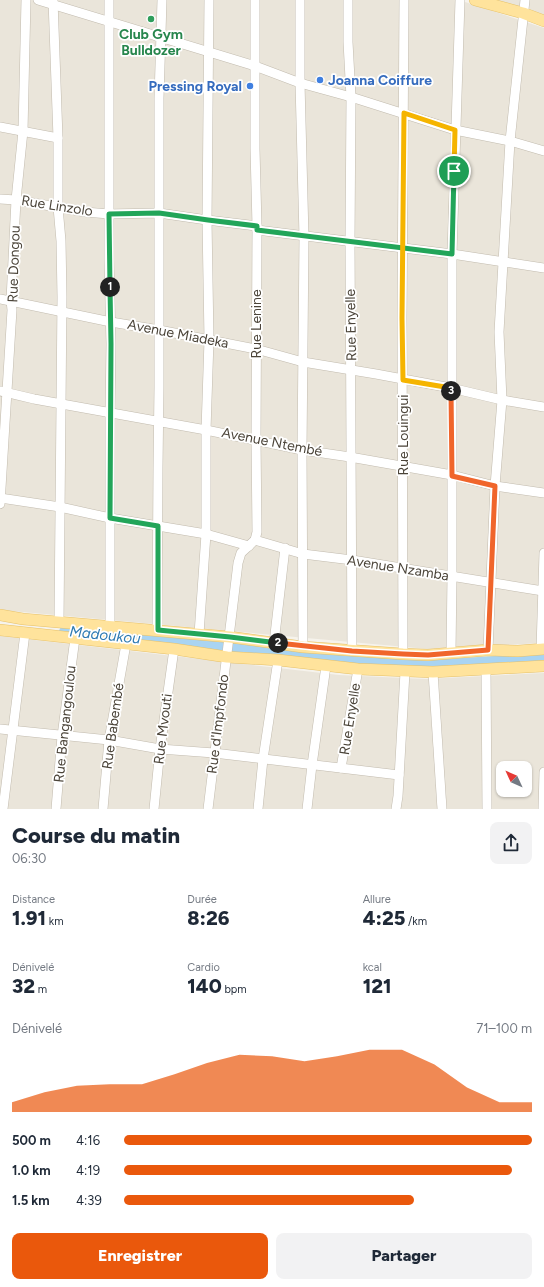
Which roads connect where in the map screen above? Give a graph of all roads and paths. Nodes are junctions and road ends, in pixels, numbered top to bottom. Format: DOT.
graph roads {
  1 [pos="26,0"];
  2 [pos="38,0"];
  3 [pos="109,0"];
  4 [pos="162,0"];
  5 [pos="209,0"];
  6 [pos="256,0"];
  7 [pos="300,0"];
  8 [pos="348,0"];
  9 [pos="404,0"];
  10 [pos="460,0"];
  11 [pos="475,0"];
  12 [pos="525,0"];
  13 [pos="53,3"];
  14 [pos="523,13"];
  15 [pos="544,21"];
  16 [pos="109,22"];
  17 [pos="161,37"];
  18 [pos="209,52"];
  19 [pos="255,66"];
  20 [pos="300,83"];
  21 [pos="351,97"];
  22 [pos="404,113"];
  23 [pos="0,127"];
  24 [pos="23,130"];
  25 [pos="455,130"];
  26 [pos="58,138"];
  27 [pos="510,142"];
  28 [pos="544,151"];
  29 [pos="0,199"];
  30 [pos="16,200"];
  31 [pos="58,207"];
  32 [pos="159,213"];
  33 [pos="109,214"];
  34 [pos="208,220"];
  35 [pos="257,228"];
  36 [pos="304,237"];
  37 [pos="350,241"];
  38 [pos="402,249"];
  39 [pos="452,254"];
  40 [pos="503,262"];
  41 [pos="544,268"];
  42 [pos="0,299"];
  43 [pos="11,300"];
  44 [pos="62,311"];
  45 [pos="111,322"];
  46 [pos="159,330"];
  47 [pos="209,340"];
  48 [pos="256,349"];
  49 [pos="303,362"];
  50 [pos="351,370"];
  51 [pos="403,380"];
  52 [pos="451,388"];
  53 [pos="4,392"];
  54 [pos="502,400"];
  55 [pos="60,404"];
  56 [pos="544,407"];
  57 [pos="110,413"];
  58 [pos="159,422"];
  59 [pos="206,430"];
  60 [pos="256,439"];
  61 [pos="302,450"];
  62 [pos="350,457"];
  63 [pos="403,467"];
  64 [pos="452,476"];
  65 [pos="495,486"];
  66 [pos="544,493"];
  67 [pos="0,498"];
  68 [pos="0,504"];
  69 [pos="60,507"];
  70 [pos="110,518"];
  71 [pos="158,526"];
  72 [pos="206,534"];
  73 [pos="252,543"];
  74 [pos="285,548"];
  75 [pos="544,553"];
  76 [pos="303,554"];
  77 [pos="352,560"];
  78 [pos="402,568"];
  79 [pos="452,576"];
  80 [pos="491,582"];
  81 [pos="543,593"];
  82 [pos="0,615"];
  83 [pos="59,621"];
  84 [pos="110,626"];
  85 [pos="0,630"];
  86 [pos="158,630"];
  87 [pos="25,633"];
  88 [pos="199,634"];
  89 [pos="75,638"];
  90 [pos="229,638"];
  91 [pos="274,643"];
  92 [pos="126,644"];
  93 [pos="303,647"];
  94 [pos="174,649"];
  95 [pos="543,649"];
  96 [pos="488,650"];
  97 [pos="352,651"];
  98 [pos="451,652"];
  99 [pos="403,654"];
  100 [pos="227,655"];
  101 [pos="278,660"];
  102 [pos="326,666"];
  103 [pos="544,666"];
  104 [pos="358,670"];
  105 [pos="486,670"];
  106 [pos="405,672"];
  107 [pos="432,672"];
  108 [pos="0,729"];
  109 [pos="13,730"];
  110 [pos="62,736"];
  111 [pos="109,740"];
  112 [pos="160,749"];
  113 [pos="214,753"];
  114 [pos="263,759"];
  115 [pos="312,765"];
  116 [pos="341,768"];
  117 [pos="544,772"];
  118 [pos="399,775"];
  119 [pos="3,809"];
  120 [pos="56,809"];
  121 [pos="103,809"];
  122 [pos="154,809"];
  123 [pos="208,809"];
  124 [pos="258,809"];
  125 [pos="307,809"];
  126 [pos="396,809"];
  127 [pos="442,809"];
  128 [pos="487,809"];
  129 [pos="543,809"];
  1 -- 24 [label="street, Rue Dongou"];
  2 -- 13 [label="street"];
  3 -- 16 [label="street"];
  4 -- 17 [label="street"];
  5 -- 18 [label="street"];
  6 -- 19 [label="street, Rue Lenine"];
  7 -- 20 [label="street"];
  8 -- 21 [label="street, Rue Enyelle"];
  9 -- 22 [label="street, Rue Louingui"];
  10 -- 25 [label="street"];
  11 -- 14 [label="main road"];
  12 -- 14 [label="street"];
  13 -- 16 [label="street"];
  13 -- 26 [label="street"];
  14 -- 15 [label="main road"];
  14 -- 27 [label="street"];
  16 -- 17 [label="street"];
  16 -- 33 [label="street"];
  17 -- 18 [label="street"];
  17 -- 32 [label="street"];
  18 -- 19 [label="street"];
  18 -- 34 [label="street"];
  19 -- 20 [label="street"];
  19 -- 35 [label="street, Rue Lenine"];
  20 -- 21 [label="street"];
  20 -- 36 [label="street"];
  21 -- 22 [label="street"];
  21 -- 37 [label="street, Rue Enyelle"];
  22 -- 25 [label="street"];
  22 -- 38 [label="street, Rue Louingui"];
  23 -- 24 [label="street"];
  24 -- 26 [label="street"];
  24 -- 30 [label="street, Rue Dongou"];
  25 -- 27 [label="street"];
  25 -- 39 [label="street"];
  26 -- 31 [label="street"];
  27 -- 28 [label="street"];
  27 -- 40 [label="street"];
  29 -- 30 [label="street, Rue Linzolo"];
  30 -- 31 [label="street, Rue Linzolo"];
  30 -- 43 [label="street, Rue Dongou"];
  31 -- 33 [label="street, Rue Linzolo"];
  31 -- 44 [label="street"];
  32 -- 33 [label="street, Rue Linzolo"];
  32 -- 34 [label="street, Rue Linzolo"];
  32 -- 46 [label="street"];
  33 -- 45 [label="street"];
  34 -- 35 [label="street, Rue Linzolo"];
  34 -- 47 [label="street"];
  35 -- 36 [label="street, Rue Linzolo"];
  35 -- 48 [label="street, Rue Lenine"];
  36 -- 37 [label="street, Rue Linzolo"];
  36 -- 49 [label="street"];
  37 -- 38 [label="street, Rue Linzolo"];
  37 -- 50 [label="street, Rue Enyelle"];
  38 -- 39 [label="street, Rue Linzolo"];
  38 -- 51 [label="street, Rue Louingui"];
  39 -- 40 [label="street, Rue Linzolo"];
  39 -- 52 [label="street"];
  40 -- 41 [label="street, Rue Linzolo"];
  40 -- 54 [label="street"];
  42 -- 43 [label="street, Avenue Miadeka"];
  43 -- 44 [label="street, Avenue Miadeka"];
  43 -- 53 [label="street, Rue Dongou"];
  44 -- 45 [label="street, Avenue Miadeka"];
  44 -- 55 [label="street"];
  45 -- 46 [label="street, Avenue Miadeka"];
  45 -- 57 [label="street"];
  46 -- 47 [label="street, Avenue Miadeka"];
  46 -- 58 [label="street"];
  47 -- 48 [label="street, Avenue Miadeka"];
  47 -- 59 [label="street"];
  48 -- 49 [label="street, Avenue Miadeka"];
  48 -- 60 [label="street, Rue Lenine"];
  49 -- 50 [label="street, Avenue Miadeka"];
  49 -- 61 [label="street"];
  50 -- 51 [label="street, Avenue Miadeka"];
  50 -- 62 [label="street, Rue Enyelle"];
  51 -- 52 [label="street, Avenue Miadeka"];
  51 -- 63 [label="street, Rue Louingui"];
  52 -- 54 [label="street, Avenue Miadeka"];
  52 -- 64 [label="street"];
  53 -- 55 [label="street, Avenue Ntembé"];
  53 -- 67 [label="street, Rue Dongou"];
  54 -- 56 [label="street, Avenue Miadeka"];
  54 -- 65 [label="street"];
  55 -- 57 [label="street, Avenue Ntembé"];
  55 -- 69 [label="street"];
  57 -- 58 [label="street, Avenue Ntembé"];
  57 -- 70 [label="street"];
  58 -- 59 [label="street, Avenue Ntembé"];
  58 -- 71 [label="street"];
  59 -- 60 [label="street, Avenue Ntembé"];
  59 -- 72 [label="street"];
  60 -- 61 [label="street, Avenue Ntembé"];
  60 -- 73 [label="street, Rue Lenine"];
  61 -- 62 [label="street, Avenue Ntembé"];
  61 -- 76 [label="street"];
  62 -- 63 [label="street, Avenue Ntembé"];
  62 -- 77 [label="street, Rue Enyelle"];
  63 -- 64 [label="street, Avenue Ntembé"];
  63 -- 78 [label="street, Rue Louingui"];
  64 -- 65 [label="street, Avenue Ntembé"];
  64 -- 79 [label="street"];
  65 -- 66 [label="street, Avenue Ntembé"];
  65 -- 80 [label="street"];
  67 -- 68 [label="street, Rue Dongou"];
  67 -- 69 [label="street, Avenue Nzamba"];
  69 -- 70 [label="street, Avenue Nzamba"];
  69 -- 83 [label="street"];
  70 -- 71 [label="street, Avenue Nzamba"];
  70 -- 84 [label="street"];
  71 -- 72 [label="street, Avenue Nzamba"];
  71 -- 86 [label="street"];
  72 -- 73 [label="street, Avenue Nzamba"];
  72 -- 88 [label="street"];
  73 -- 74 [label="street, Avenue Nzamba"];
  73 -- 90 [label="street, Rue Lenine"];
  74 -- 76 [label="street, Avenue Nzamba"];
  74 -- 91 [label="street"];
  75 -- 81 [label="street"];
  76 -- 77 [label="street, Avenue Nzamba"];
  76 -- 93 [label="street"];
  77 -- 78 [label="street, Avenue Nzamba"];
  77 -- 97 [label="street, Rue Enyelle"];
  78 -- 79 [label="street, Avenue Nzamba"];
  78 -- 99 [label="street, Rue Louingui"];
  79 -- 80 [label="street, Avenue Nzamba"];
  79 -- 98 [label="street"];
  80 -- 81 [label="street, Avenue Nzamba"];
  80 -- 96 [label="street"];
  81 -- 95 [label="street"];
  82 -- 83 [label="main road"];
  83 -- 84 [label="main road"];
  84 -- 86 [label="main road"];
  85 -- 87 [label="main road"];
  86 -- 88 [label="main road"];
  87 -- 89 [label="main road"];
  87 -- 109 [label="street"];
  88 -- 90 [label="main road"];
  89 -- 92 [label="main road"];
  89 -- 110 [label="street, Rue Bangangoulou"];
  90 -- 91 [label="main road"];
  90 -- 100 [label="street, Rue d'Impfondo"];
  91 -- 93 [label="main road"];
  92 -- 94 [label="main road"];
  92 -- 111 [label="street, Rue Babembé"];
  93 -- 97 [label="main road"];
  94 -- 100 [label="main road"];
  94 -- 112 [label="street, Rue Mvouti"];
  95 -- 96 [label="main road"];
  96 -- 98 [label="main road"];
  97 -- 99 [label="main road"];
  98 -- 99 [label="main road"];
  100 -- 101 [label="main road"];
  100 -- 113 [label="street, Rue d'Impfondo"];
  101 -- 102 [label="main road"];
  101 -- 114 [label="street"];
  102 -- 104 [label="main road"];
  102 -- 115 [label="street"];
  103 -- 105 [label="main road"];
  104 -- 106 [label="main road"];
  104 -- 116 [label="street, Rue Enyelle"];
  105 -- 107 [label="main road"];
  105 -- 128 [label="street"];
  106 -- 107 [label="main road"];
  106 -- 118 [label="street"];
  107 -- 127 [label="street"];
  108 -- 109 [label="street"];
  109 -- 110 [label="street"];
  109 -- 119 [label="street"];
  110 -- 111 [label="street"];
  110 -- 120 [label="street, Rue Bangangoulou"];
  111 -- 112 [label="street"];
  111 -- 121 [label="street, Rue Babembé"];
  112 -- 113 [label="street"];
  112 -- 122 [label="street, Rue Mvouti"];
  113 -- 114 [label="street"];
  113 -- 123 [label="street, Rue d'Impfondo"];
  114 -- 115 [label="street"];
  114 -- 124 [label="street"];
  115 -- 116 [label="street"];
  115 -- 125 [label="street"];
  116 -- 118 [label="street"];
  117 -- 129 [label="street"];
  118 -- 126 [label="street"];
}
